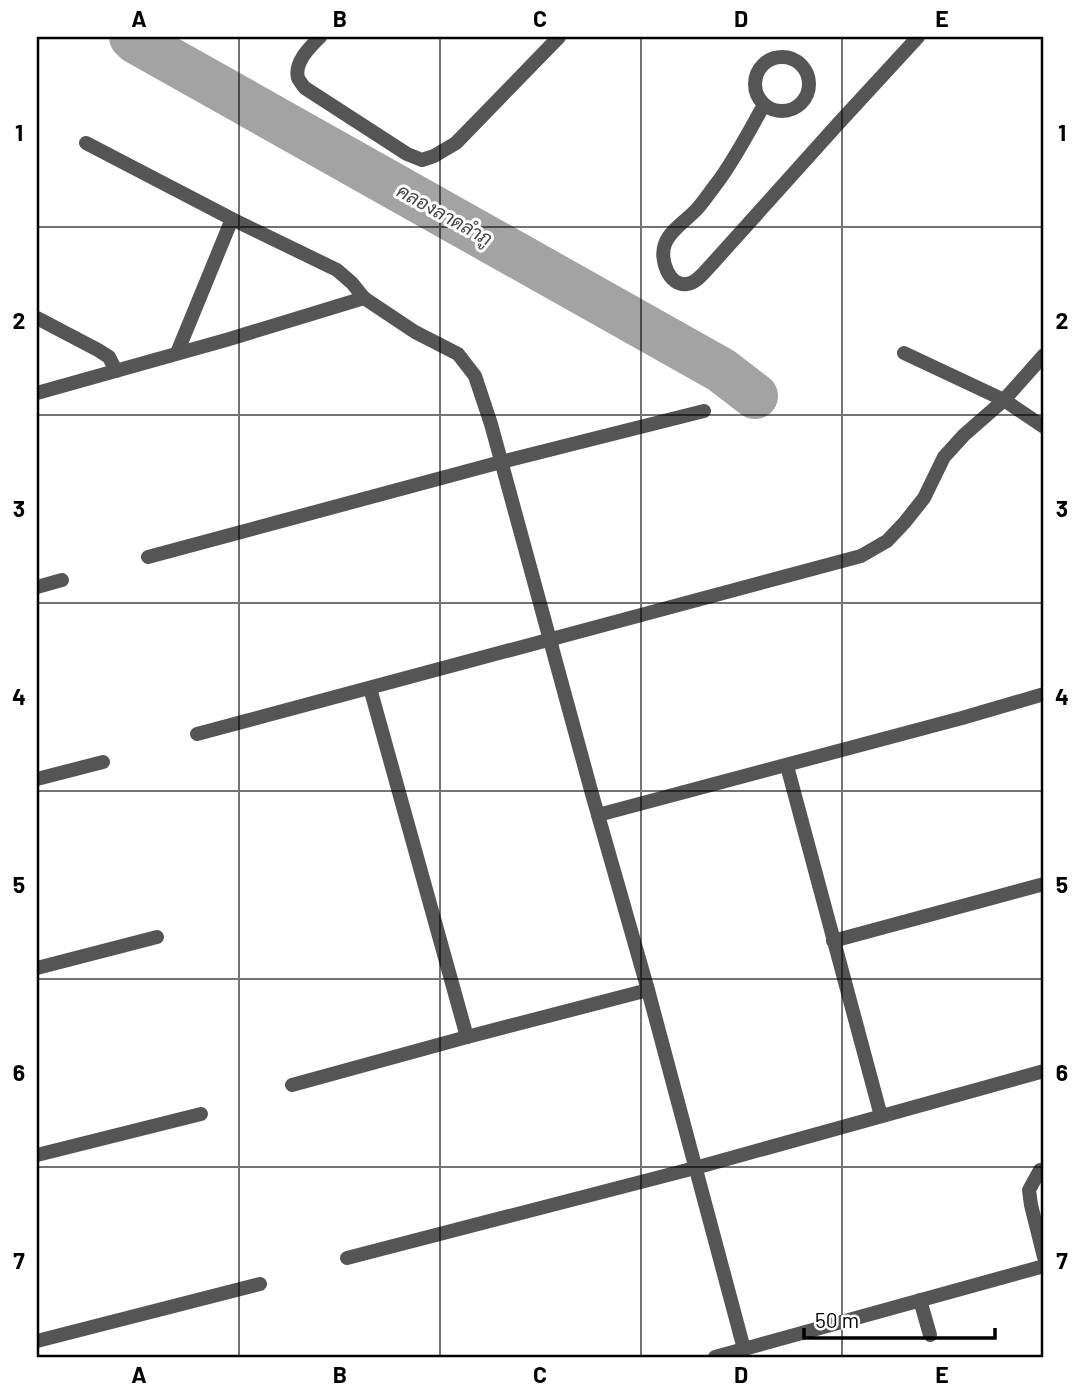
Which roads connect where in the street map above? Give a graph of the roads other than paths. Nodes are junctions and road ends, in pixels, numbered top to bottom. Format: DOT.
graph roads {
  1 [pos="320,37"];
  2 [pos="558,37"];
  3 [pos="918,37"];
  4 [pos="764,105"];
  5 [pos="86,143"];
  6 [pos="232,219"];
  7 [pos="364,298"];
  8 [pos="37,318"];
  9 [pos="177,353"];
  10 [pos="904,353"];
  11 [pos="1044,355"];
  12 [pos="116,371"];
  13 [pos="37,393"];
  14 [pos="1004,400"];
  15 [pos="704,411"];
  16 [pos="1044,426"];
  17 [pos="501,462"];
  18 [pos="148,557"];
  19 [pos="62,580"];
  20 [pos="37,587"];
  21 [pos="550,638"];
  22 [pos="370,688"];
  23 [pos="1044,694"];
  24 [pos="197,734"];
  25 [pos="103,761"];
  26 [pos="787,766"];
  27 [pos="37,779"];
  28 [pos="598,815"];
  29 [pos="1044,884"];
  30 [pos="157,937"];
  31 [pos="833,941"];
  32 [pos="37,968"];
  33 [pos="648,990"];
  34 [pos="467,1037"];
  35 [pos="1044,1071"];
  36 [pos="292,1085"];
  37 [pos="201,1114"];
  38 [pos="881,1116"];
  39 [pos="37,1155"];
  40 [pos="695,1168"];
  41 [pos="1040,1170"];
  42 [pos="1044,1257"];
  43 [pos="347,1258"];
  44 [pos="1044,1266"];
  45 [pos="260,1284"];
  46 [pos="920,1300"];
  47 [pos="930,1335"];
  48 [pos="37,1341"];
  49 [pos="744,1349"];
  50 [pos="715,1357"];
  1 -- 2 [label="street"];
  3 -- 4 [label="street"];
  5 -- 6 [label="street"];
  6 -- 7 [label="street"];
  6 -- 9 [label="street"];
  7 -- 9 [label="street"];
  7 -- 17 [label="street"];
  8 -- 12 [label="street"];
  9 -- 12 [label="street"];
  10 -- 14 [label="street"];
  11 -- 14 [label="street"];
  12 -- 13 [label="street"];
  14 -- 16 [label="street"];
  14 -- 21 [label="street"];
  15 -- 17 [label="street"];
  17 -- 18 [label="street"];
  17 -- 21 [label="street"];
  19 -- 20 [label="street"];
  21 -- 22 [label="street"];
  21 -- 28 [label="street"];
  22 -- 24 [label="street"];
  22 -- 34 [label="street"];
  23 -- 26 [label="street"];
  25 -- 27 [label="street"];
  26 -- 28 [label="street"];
  26 -- 31 [label="street"];
  28 -- 33 [label="street"];
  29 -- 31 [label="street"];
  30 -- 32 [label="street"];
  31 -- 38 [label="street"];
  33 -- 34 [label="street"];
  33 -- 40 [label="street"];
  34 -- 36 [label="street"];
  35 -- 38 [label="street"];
  37 -- 39 [label="street"];
  38 -- 40 [label="street"];
  40 -- 43 [label="street"];
  40 -- 49 [label="street"];
  41 -- 42 [label="street"];
  44 -- 46 [label="street"];
  45 -- 48 [label="street"];
  46 -- 47 [label="street"];
  46 -- 49 [label="street"];
  49 -- 50 [label="street"];
}
